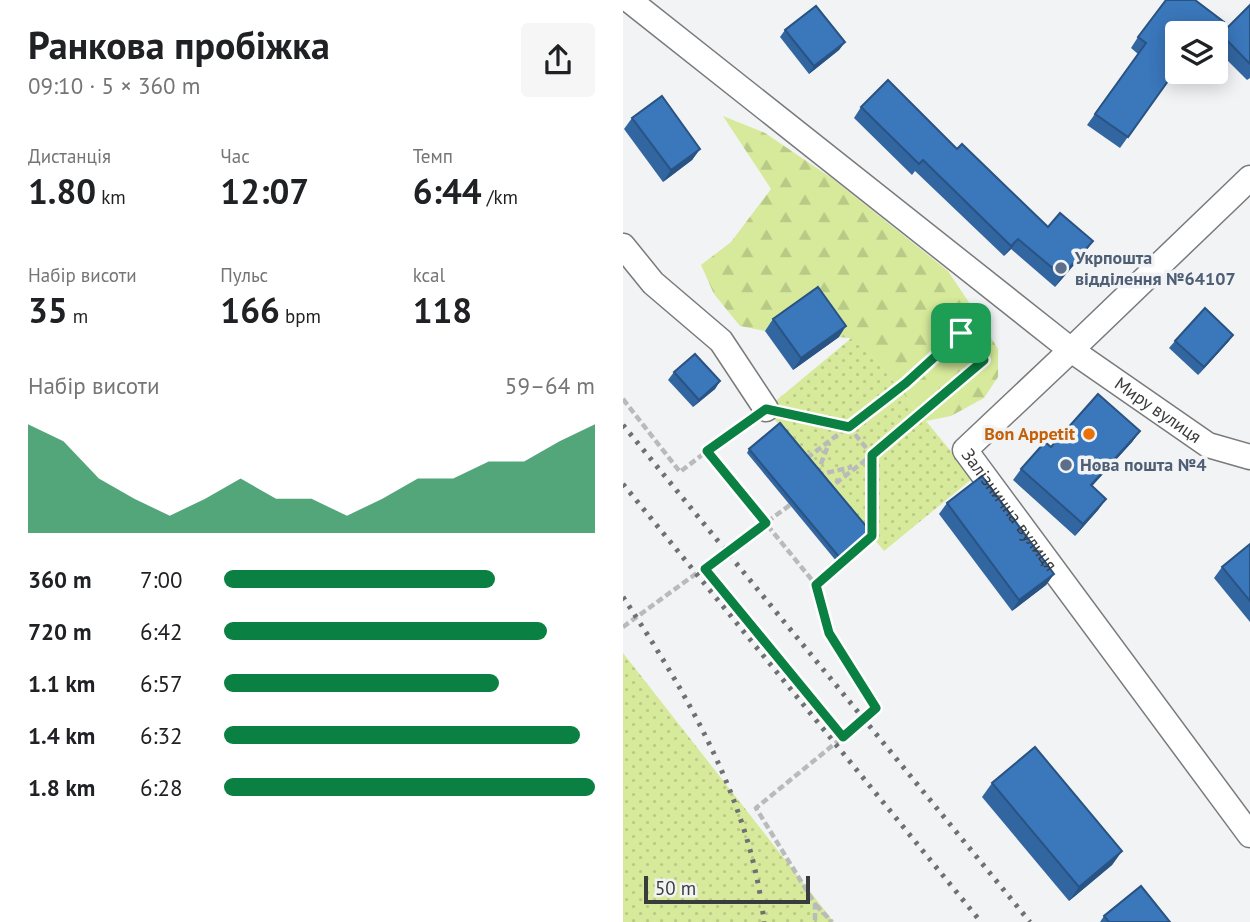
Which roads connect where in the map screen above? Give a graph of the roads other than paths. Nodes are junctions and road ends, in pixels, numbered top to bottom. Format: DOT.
graph roads {
  1 [pos="629,0"];
  2 [pos="1250,178"];
  3 [pos="623,246"];
  4 [pos="1071,350"];
  5 [pos="770,414"];
  6 [pos="1250,457"];
  7 [pos="1250,835"];
  1 -- 4 [label="street"];
  2 -- 4 [label="street"];
  3 -- 5 [label="street"];
  4 -- 6 [label="street, Миру вулиця"];
  4 -- 7 [label="street, Залізнична вулиця"];
}
